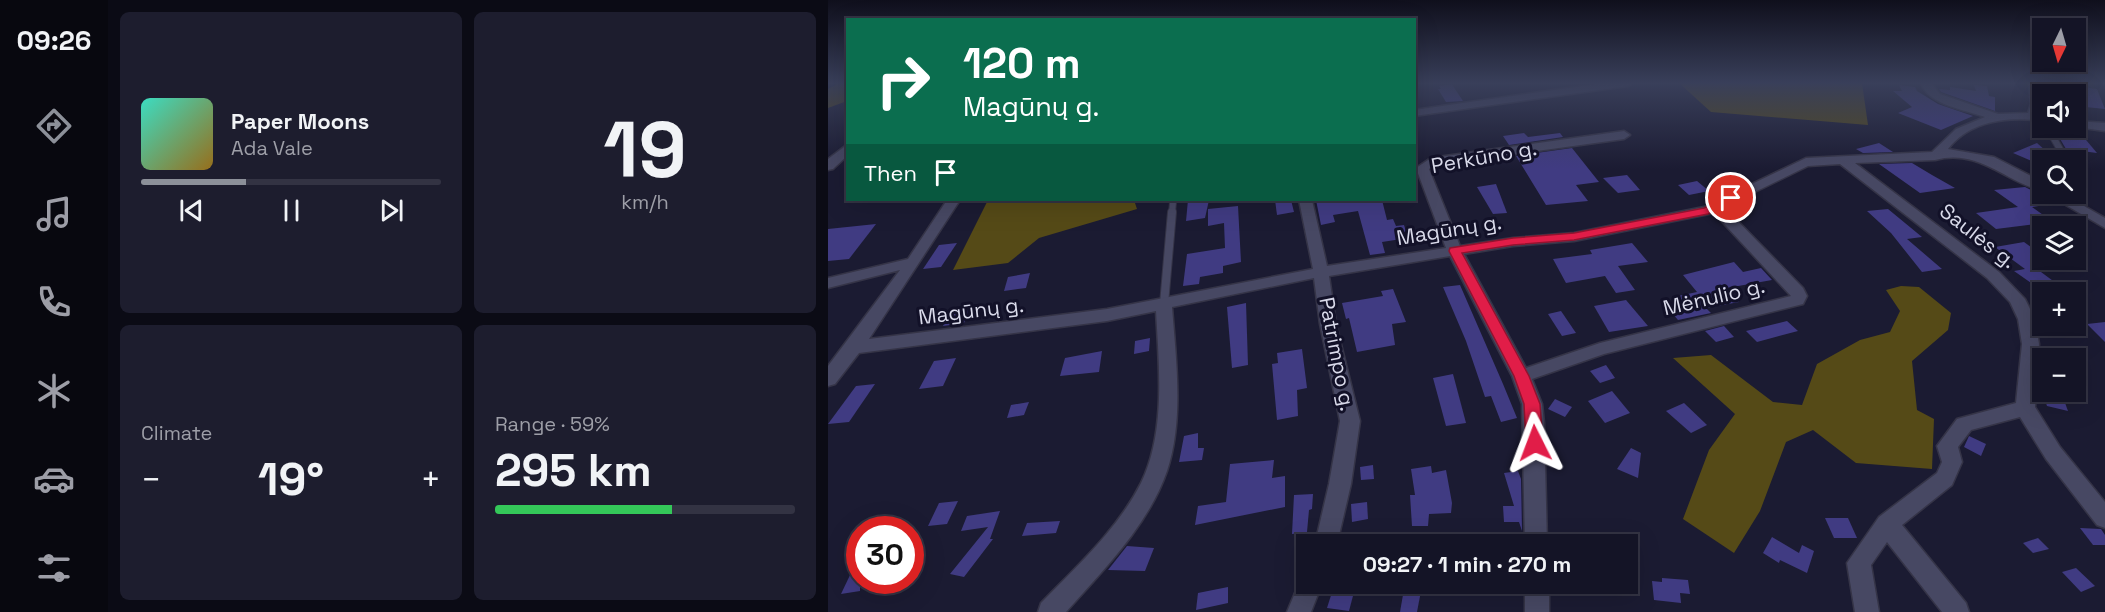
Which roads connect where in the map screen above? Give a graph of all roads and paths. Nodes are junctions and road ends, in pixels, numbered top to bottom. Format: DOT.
graph roads {
  1 [pos="1980,112"];
  2 [pos="1998,118"];
  3 [pos="2032,120"];
  4 [pos="2086,125"];
  5 [pos="2105,127"];
  6 [pos="1624,135"];
  7 [pos="846,150"];
  8 [pos="1941,152"];
  9 [pos="1841,159"];
  10 [pos="828,166"];
  11 [pos="2032,181"];
  12 [pos="952,201"];
  13 [pos="1305,201"];
  14 [pos="1173,202"];
  15 [pos="2071,204"];
  16 [pos="1715,206"];
  17 [pos="2105,224"];
  18 [pos="1455,251"];
  19 [pos="913,262"];
  20 [pos="1322,272"];
  21 [pos="828,283"];
  22 [pos="1164,304"];
  23 [pos="854,347"];
  24 [pos="1521,376"];
  25 [pos="828,379"];
  26 [pos="2025,408"];
  27 [pos="2105,518"];
  28 [pos="1887,524"];
  29 [pos="1328,534"];
  30 [pos="1536,534"];
  31 [pos="1306,594"];
  32 [pos="1537,594"];
  33 [pos="1050,612"];
  34 [pos="1299,612"];
  35 [pos="1537,612"];
  36 [pos="1867,612"];
  37 [pos="1957,612"];
  1 -- 2 [label="street"];
  2 -- 3 [label="street"];
  2 -- 8 [label="street"];
  4 -- 5 [label="street"];
  6 -- 18 [label="street, Perkūno g."];
  7 -- 10 [label="street"];
  8 -- 9 [label="street, Magūnų g."];
  8 -- 11 [label="street"];
  9 -- 16 [label="street, Magūnų g."];
  9 -- 26 [label="street, Saulės g."];
  12 -- 19 [label="street"];
  13 -- 20 [label="street, Patrimpo g."];
  14 -- 22 [label="lane"];
  15 -- 17 [label="street"];
  16 -- 18 [label="street, Magūnų g."];
  16 -- 24 [label="street, Mėnulio g."];
  18 -- 20 [label="street, Magūnų g."];
  18 -- 24 [label="street, Perkūno g."];
  19 -- 21 [label="street"];
  19 -- 23 [label="street"];
  20 -- 22 [label="street, Magūnų g."];
  20 -- 29 [label="street, Patrimpo g."];
  22 -- 23 [label="street, Magūnų g."];
  22 -- 33 [label="street"];
  23 -- 25 [label="street"];
  24 -- 30 [label="street, Perkūno g."];
  26 -- 27 [label="street"];
  26 -- 28 [label="street"];
  28 -- 36 [label="street"];
  28 -- 37 [label="street"];
  31 -- 34 [label="street"];
  32 -- 35 [label="street"];
}
